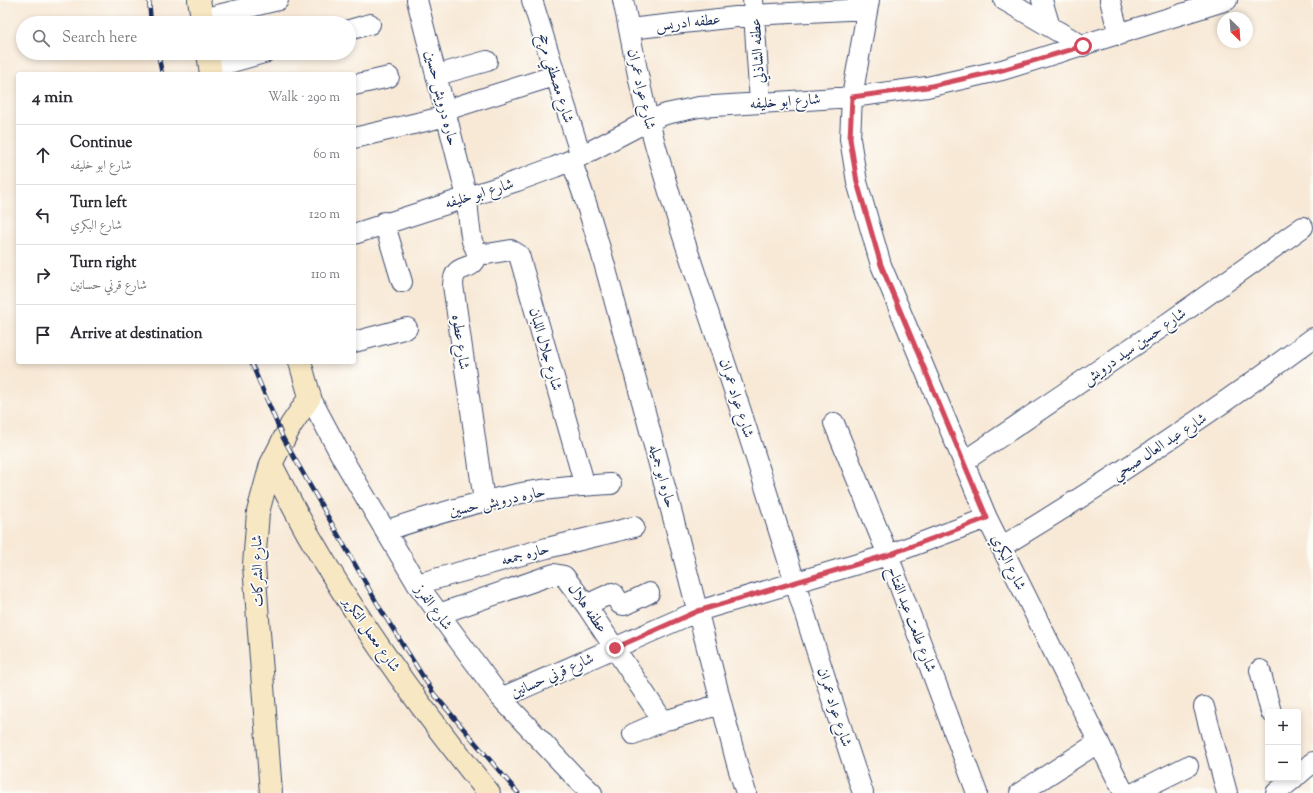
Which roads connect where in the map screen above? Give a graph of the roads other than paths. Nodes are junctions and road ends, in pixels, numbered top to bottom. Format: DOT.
graph roads {
  1 [pos="278,0"];
  2 [pos="417,0"];
  3 [pos="532,0"];
  4 [pos="623,0"];
  5 [pos="1004,0"];
  6 [pos="1042,0"];
  7 [pos="1110,0"];
  8 [pos="1216,2"];
  9 [pos="868,5"];
  10 [pos="754,8"];
  11 [pos="201,14"];
  12 [pos="370,24"];
  13 [pos="1050,27"];
  14 [pos="356,28"];
  15 [pos="629,29"];
  16 [pos="1119,35"];
  17 [pos="1083,46"];
  18 [pos="232,60"];
  19 [pos="487,61"];
  20 [pos="210,65"];
  21 [pos="437,75"];
  22 [pos="554,76"];
  23 [pos="389,77"];
  24 [pos="356,85"];
  25 [pos="852,97"];
  26 [pos="760,102"];
  27 [pos="446,113"];
  28 [pos="648,120"];
  29 [pos="356,137"];
  30 [pos="576,158"];
  31 [pos="467,197"];
  32 [pos="384,222"];
  33 [pos="1303,227"];
  34 [pos="356,233"];
  35 [pos="477,251"];
  36 [pos="402,282"];
  37 [pos="407,328"];
  38 [pos="1313,338"];
  39 [pos="356,341"];
  40 [pos="301,364"];
  41 [pos="310,397"];
  42 [pos="834,423"];
  43 [pos="963,462"];
  44 [pos="271,464"];
  45 [pos="611,484"];
  46 [pos="585,486"];
  47 [pos="484,501"];
  48 [pos="987,518"];
  49 [pos="634,527"];
  50 [pos="385,531"];
  51 [pos="1001,547"];
  52 [pos="888,555"];
  53 [pos="796,582"];
  54 [pos="417,584"];
  55 [pos="649,593"];
  56 [pos="586,605"];
  57 [pos="698,611"];
  58 [pos="439,614"];
  59 [pos="615,648"];
  60 [pos="1260,670"];
  61 [pos="501,698"];
  62 [pos="721,704"];
  63 [pos="1204,707"];
  64 [pos="1270,709"];
  65 [pos="665,720"];
  66 [pos="633,734"];
  67 [pos="1099,742"];
  68 [pos="1313,762"];
  69 [pos="1188,766"];
  70 [pos="1301,772"];
  71 [pos="271,793"];
  72 [pos="489,793"];
  73 [pos="592,793"];
  74 [pos="746,793"];
  75 [pos="863,793"];
  76 [pos="977,793"];
  77 [pos="1020,793"];
  78 [pos="1124,793"];
  79 [pos="1134,793"];
  80 [pos="1228,793"];
  1 -- 11 [label="street"];
  2 -- 21 [label="street, حاره درويش حسين"];
  3 -- 22 [label="street, شارع مصطفي مرجح"];
  4 -- 15 [label="street, شارع عواد عمران"];
  5 -- 13 [label="street"];
  6 -- 13 [label="street"];
  7 -- 16 [label="street"];
  8 -- 16 [label="street, شارع ابو خليفه"];
  9 -- 10 [label="street, عطفه ادريس"];
  9 -- 25 [label="street, شارع البكري"];
  10 -- 15 [label="street, عطفه ادريس"];
  10 -- 26 [label="street, عطفه الشاذلي"];
  12 -- 14 [label="street"];
  13 -- 17 [label="street"];
  15 -- 28 [label="street, شارع عواد عمران"];
  16 -- 17 [label="street, شارع ابو خليفه"];
  17 -- 25 [label="street, شارع ابو خليفه"];
  18 -- 20 [label="street"];
  19 -- 21 [label="street"];
  21 -- 27 [label="street, حاره درويش حسين"];
  22 -- 27 [label="street"];
  22 -- 30 [label="street, شارع مصطفي مرجح"];
  23 -- 24 [label="street"];
  25 -- 26 [label="street, شارع ابو خليفه"];
  25 -- 43 [label="street, شارع البكري"];
  26 -- 28 [label="street, شارع ابو خليفه"];
  27 -- 29 [label="street"];
  27 -- 31 [label="street, حاره درويش حسين"];
  28 -- 30 [label="street, شارع ابو خليفه"];
  28 -- 53 [label="street, شارع عواد عمران"];
  30 -- 31 [label="street, شارع ابو خليفه"];
  30 -- 57 [label="street, حاره ابو جميله"];
  31 -- 32 [label="street, شارع ابو خليفه"];
  31 -- 35 [label="street"];
  32 -- 34 [label="street, شارع ابو خليفه"];
  32 -- 36 [label="street"];
  33 -- 43 [label="street, شارع حسين سيد درويش"];
  35 -- 46 [label="street, شارع جلال اللبان"];
  35 -- 47 [label="street, شارع عطوه"];
  37 -- 39 [label="street"];
  38 -- 51 [label="street, شارع عبد العال صبحي"];
  40 -- 41 [label="main road"];
  41 -- 44 [label="main road, شارع الشركات"];
  41 -- 50 [label="street, شارع الفرز"];
  42 -- 52 [label="street, شارع طلعت عبد الفتاح"];
  43 -- 48 [label="street, شارع البكري"];
  44 -- 71 [label="main road, شارع الشركات"];
  44 -- 72 [label="main road, شارع معمل التكرير"];
  45 -- 46 [label="street, حاره درويش حسين"];
  46 -- 47 [label="street, حاره درويش حسين"];
  47 -- 50 [label="street, حاره درويش حسين"];
  48 -- 51 [label="street, شارع البكري"];
  48 -- 52 [label="street, شارع قرني حسانين"];
  49 -- 54 [label="street, حاره جمعه"];
  50 -- 54 [label="street, شارع الفرز"];
  51 -- 67 [label="street, شارع البكري"];
  52 -- 53 [label="street, شارع قرني حسانين"];
  52 -- 76 [label="street, شارع طلعت عبد الفتاح"];
  53 -- 57 [label="street, شارع قرني حسانين"];
  53 -- 75 [label="street, شارع عواد عمران"];
  54 -- 58 [label="street, شارع الفرز"];
  55 -- 56 [label="street"];
  56 -- 58 [label="street, عطفه هلال"];
  56 -- 59 [label="street, عطفه هلال"];
  57 -- 59 [label="street, شارع قرني حسانين"];
  57 -- 62 [label="street, حاره ابو جميله"];
  58 -- 61 [label="street, شارع الفرز"];
  59 -- 61 [label="street, شارع قرني حسانين"];
  59 -- 65 [label="street, عطفه هلال"];
  60 -- 64 [label="street"];
  61 -- 73 [label="street, شارع الفرز"];
  62 -- 65 [label="street"];
  62 -- 74 [label="street, حاره ابو جميله"];
  63 -- 80 [label="street"];
  65 -- 66 [label="street"];
  67 -- 77 [label="street"];
  67 -- 78 [label="street, شارع البكري"];
  68 -- 70 [label="street"];
  69 -- 79 [label="street"];
}
